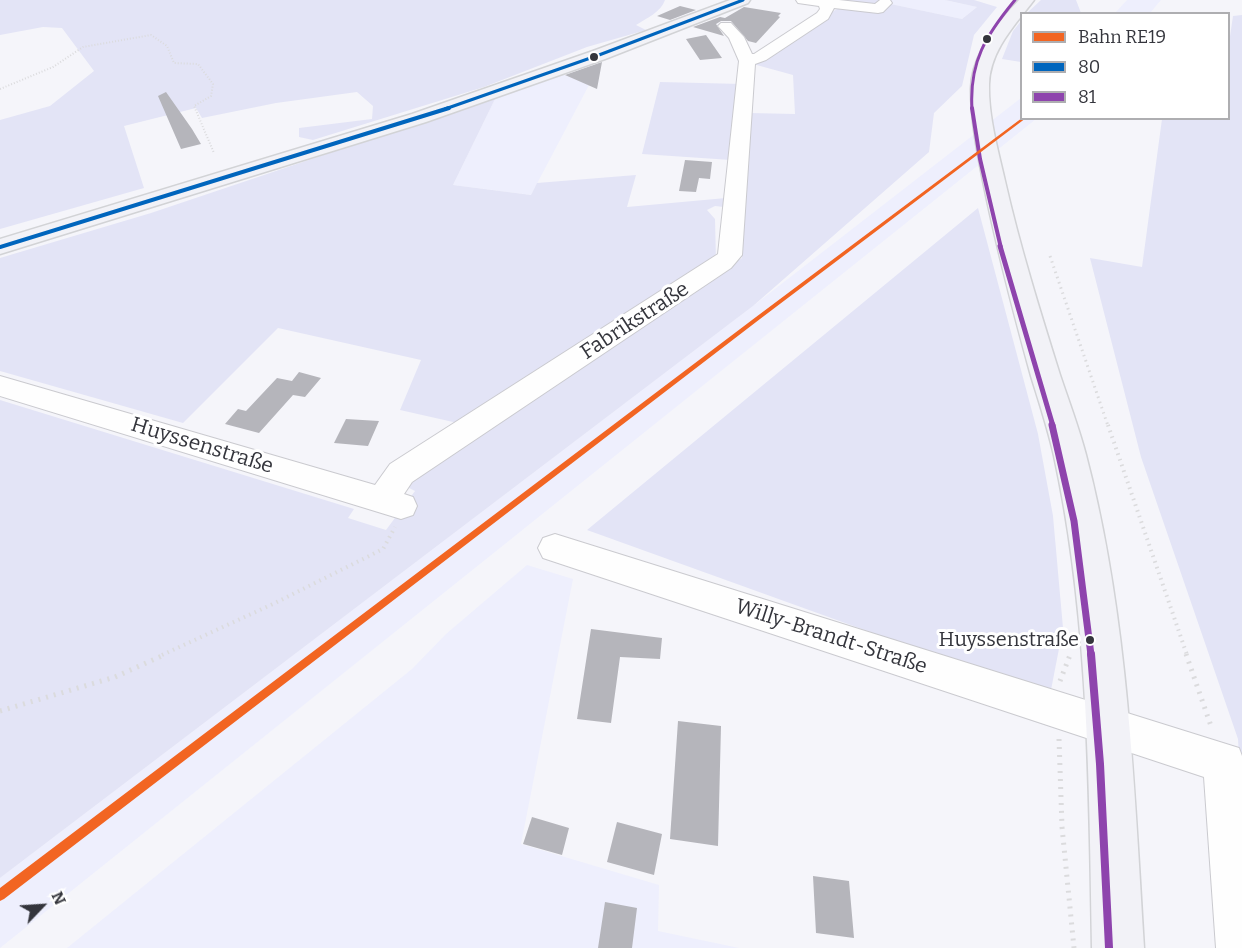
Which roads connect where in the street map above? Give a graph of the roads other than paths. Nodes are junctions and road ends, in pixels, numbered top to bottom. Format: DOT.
graph roads {
  1 [pos="743,0"];
  2 [pos="803,0"];
  3 [pos="998,0"];
  4 [pos="1024,2"];
  5 [pos="885,3"];
  6 [pos="826,4"];
  7 [pos="726,26"];
  8 [pos="747,61"];
  9 [pos="0,247"];
  10 [pos="0,386"];
  11 [pos="394,504"];
  12 [pos="555,548"];
  13 [pos="1107,725"];
  14 [pos="1118,948"];
  15 [pos="1240,948"];
  1 -- 9 [label="main road"];
  2 -- 6 [label="street"];
  3 -- 4 [label="main road"];
  4 -- 13 [label="main road"];
  5 -- 6 [label="street"];
  6 -- 8 [label="street"];
  7 -- 8 [label="street"];
  8 -- 11 [label="street, Fabrikstraße"];
  10 -- 11 [label="street, Huyssenstraße"];
  12 -- 13 [label="street, Willy-Brandt-Straße"];
  13 -- 14 [label="main road"];
  13 -- 15 [label="street, Willy-Brandt-Straße"];
}
